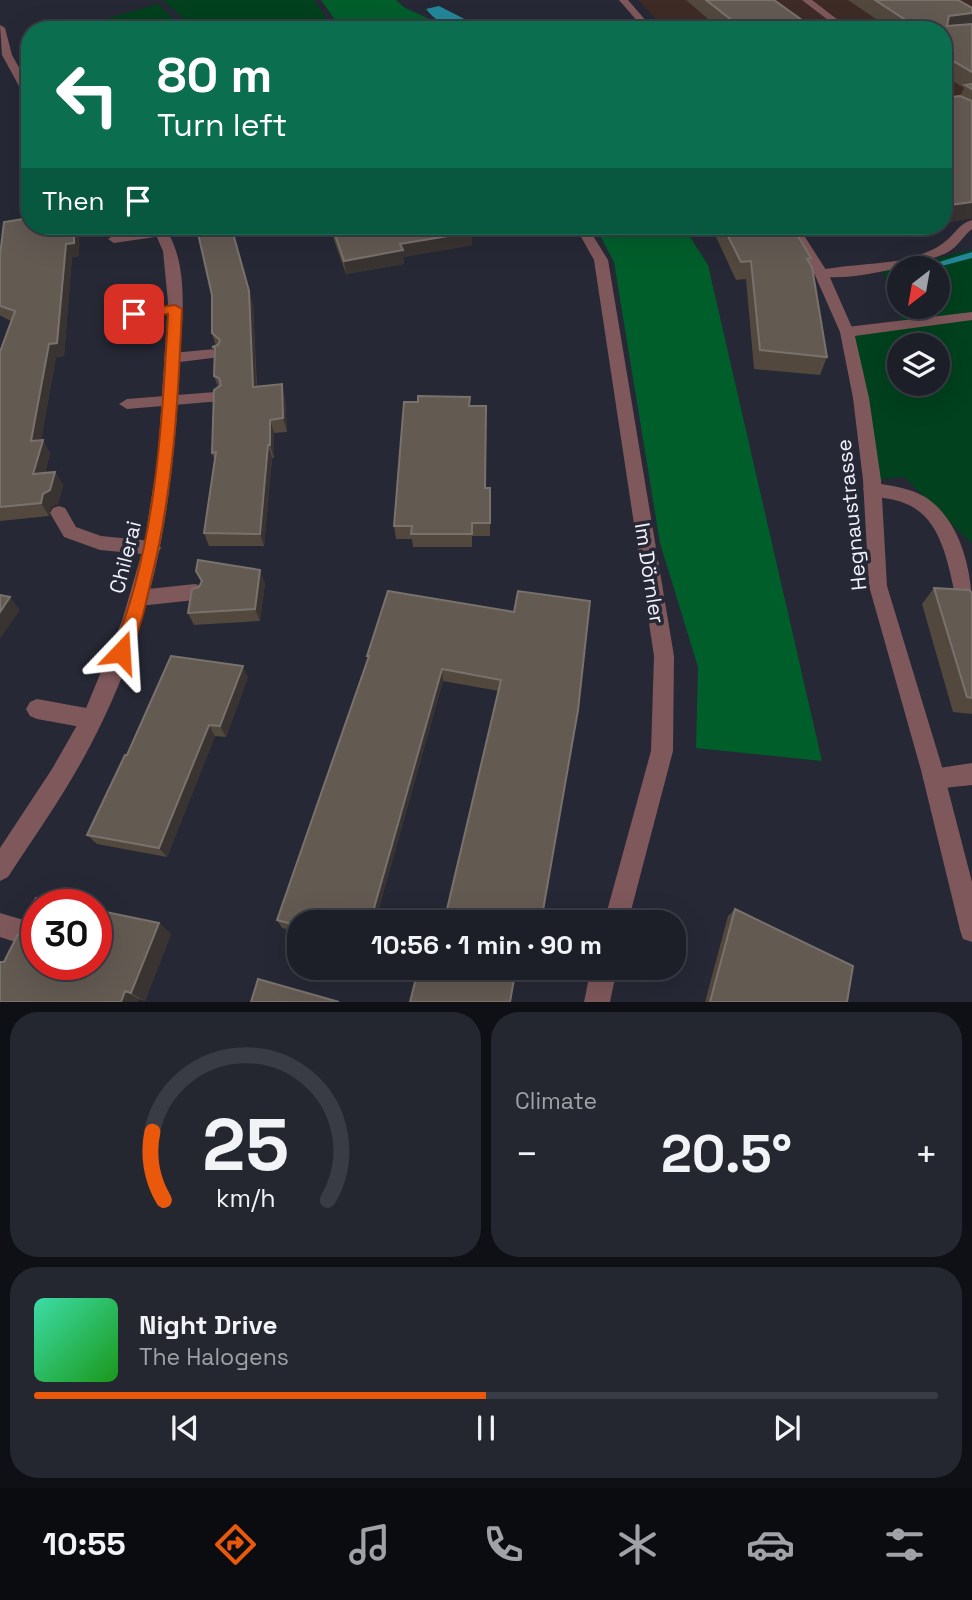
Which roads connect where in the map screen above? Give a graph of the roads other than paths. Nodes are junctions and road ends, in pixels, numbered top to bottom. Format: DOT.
graph roads {
  1 [pos="623,0"];
  2 [pos="806,0"];
  3 [pos="642,21"];
  4 [pos="835,21"];
  5 [pos="1,28"];
  6 [pos="21,81"];
  7 [pos="972,224"];
  8 [pos="133,235"];
  9 [pos="162,235"];
  10 [pos="586,235"];
  11 [pos="798,235"];
  12 [pos="114,239"];
  13 [pos="821,273"];
  14 [pos="175,309"];
  15 [pos="114,316"];
  16 [pos="972,316"];
  17 [pos="847,332"];
  18 [pos="215,354"];
  19 [pos="172,358"];
  20 [pos="215,397"];
  21 [pos="170,400"];
  22 [pos="127,404"];
  23 [pos="872,489"];
  24 [pos="58,513"];
  25 [pos="152,548"];
  26 [pos="195,592"];
  27 [pos="139,598"];
  28 [pos="967,602"];
  29 [pos="37,709"];
  30 [pos="92,719"];
  31 [pos="972,774"];
  32 [pos="934,778"];
  33 [pos="0,869"];
  34 [pos="619,910"];
  35 [pos="0,925"];
  36 [pos="972,930"];
  37 [pos="21,931"];
  38 [pos="602,980"];
  39 [pos="597,1002"];
  1 -- 3 [label="street"];
  2 -- 4 [label="street"];
  5 -- 6 [label="street"];
  7 -- 13 [label="street"];
  8 -- 12 [label="street"];
  9 -- 14 [label="street, Chilerai"];
  10 -- 34 [label="street, Im Dörnler"];
  11 -- 13 [label="street, Hegnaustrasse"];
  13 -- 17 [label="street, Hegnaustrasse"];
  14 -- 15 [label="street"];
  14 -- 19 [label="street, Chilerai"];
  16 -- 17 [label="street"];
  17 -- 23 [label="street, Hegnaustrasse"];
  18 -- 19 [label="street"];
  19 -- 21 [label="street, Chilerai"];
  20 -- 21 [label="street"];
  21 -- 22 [label="street"];
  21 -- 25 [label="street, Chilerai"];
  23 -- 28 [label="street"];
  23 -- 32 [label="street, Hegnaustrasse"];
  24 -- 25 [label="street"];
  25 -- 27 [label="street, Chilerai"];
  26 -- 27 [label="street"];
  27 -- 30 [label="street, Chilerai"];
  29 -- 30 [label="street"];
  30 -- 33 [label="street, Chilerai"];
  31 -- 32 [label="street"];
  32 -- 36 [label="street, Hegnaustrasse"];
  35 -- 37 [label="street"];
  38 -- 39 [label="street"];
}
